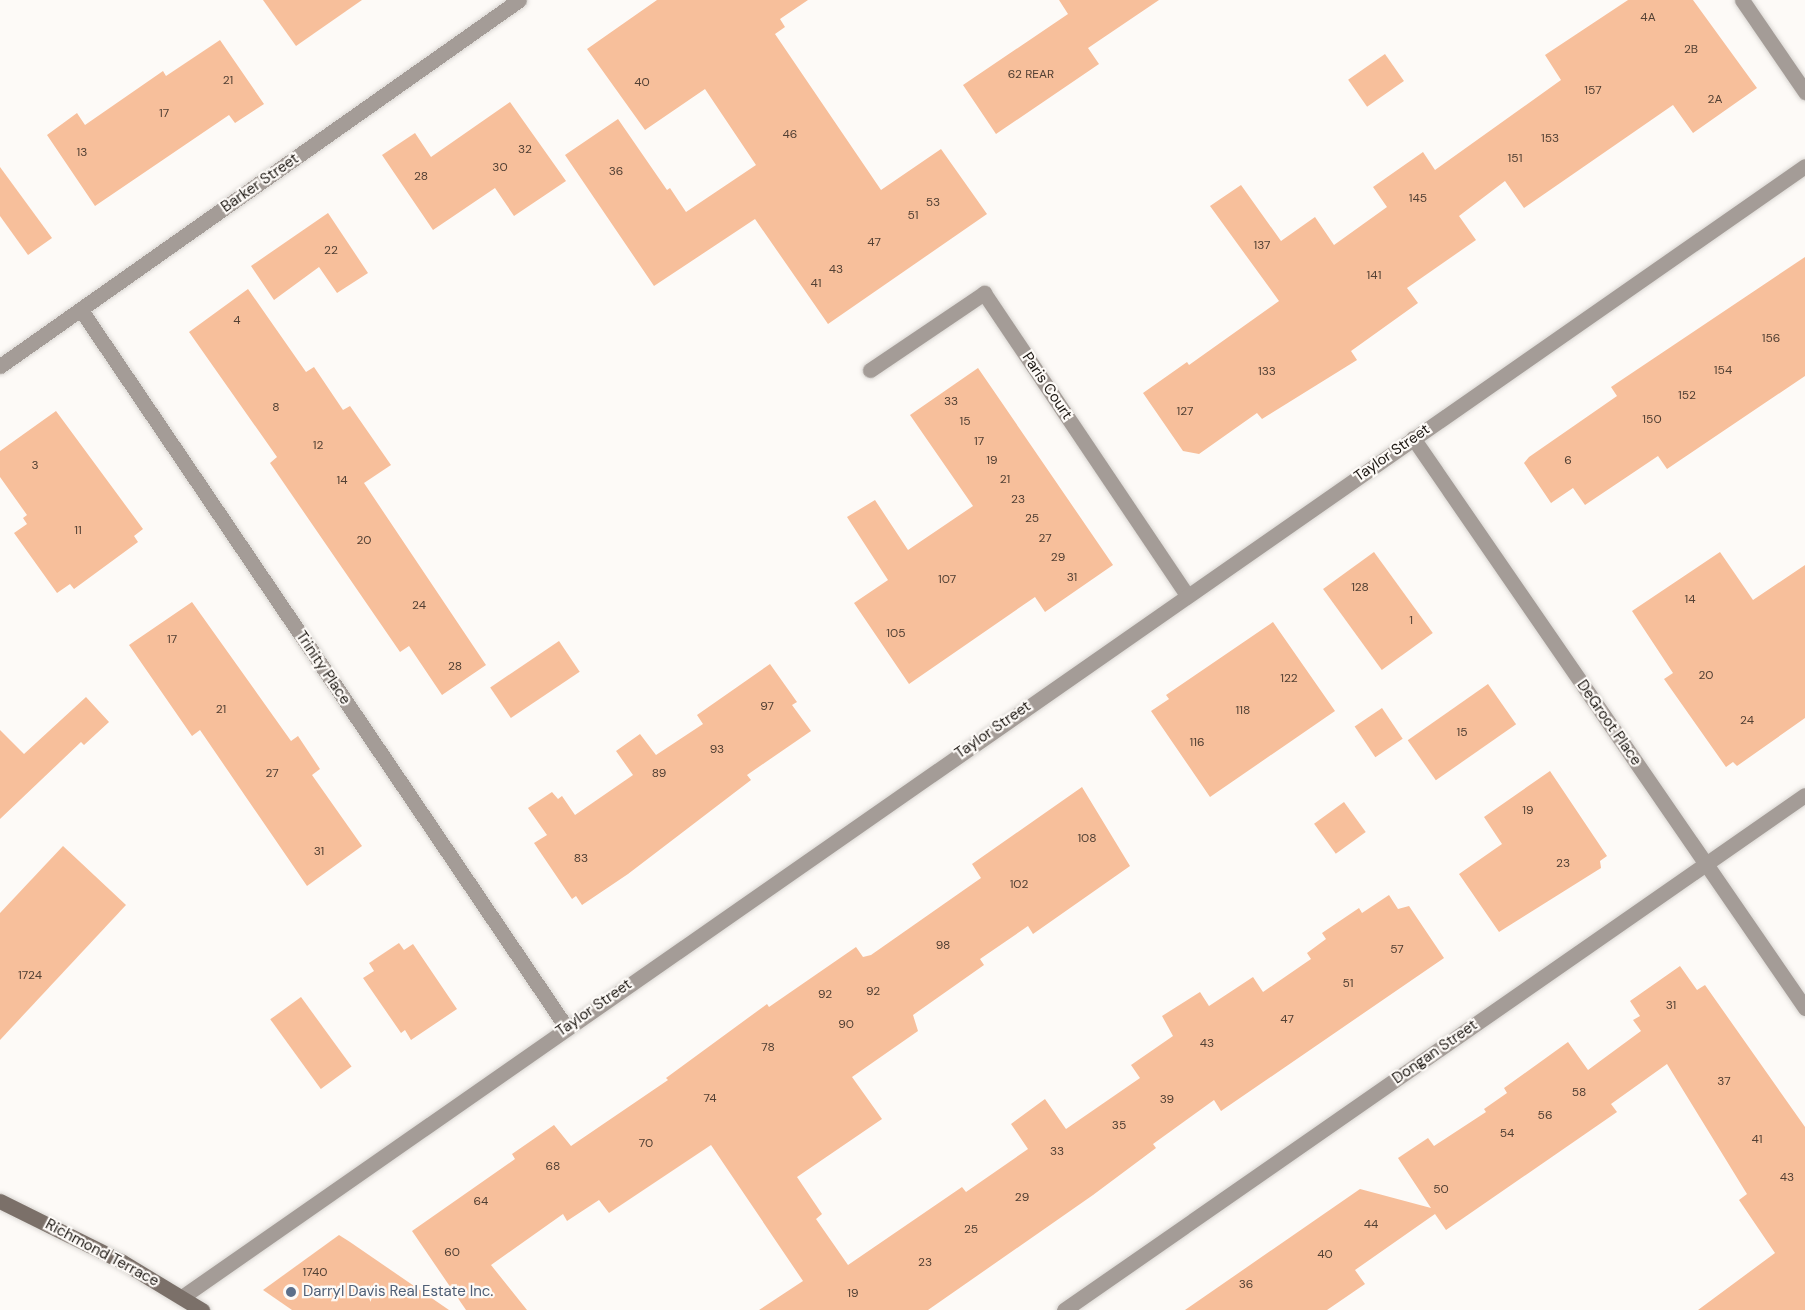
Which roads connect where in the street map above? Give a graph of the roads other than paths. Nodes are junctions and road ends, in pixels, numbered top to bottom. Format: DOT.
graph roads {
  1 [pos="519,0"];
  2 [pos="1742,0"];
  3 [pos="1805,92"];
  4 [pos="1805,166"];
  5 [pos="81,310"];
  6 [pos="0,366"];
  7 [pos="870,370"];
  8 [pos="1413,438"];
  9 [pos="1187,595"];
  10 [pos="1805,795"];
  11 [pos="1706,864"];
  12 [pos="1805,1008"];
  13 [pos="566,1027"];
  14 [pos="0,1201"];
  15 [pos="182,1298"];
  16 [pos="202,1310"];
  17 [pos="1065,1310"];
  1 -- 5 [label="street, Barker Street"];
  2 -- 3 [label="street"];
  4 -- 8 [label="street, Taylor Street"];
  5 -- 6 [label="street, Barker Street"];
  5 -- 13 [label="street, Trinity Place"];
  7 -- 9 [label="street, Paris Court"];
  8 -- 9 [label="street, Taylor Street"];
  8 -- 11 [label="street, DeGroot Place"];
  9 -- 13 [label="street, Taylor Street"];
  10 -- 11 [label="street, Dongan Street"];
  11 -- 12 [label="street, DeGroot Place"];
  11 -- 17 [label="street, Dongan Street"];
  13 -- 15 [label="street, Taylor Street"];
  14 -- 15 [label="main road, Richmond Terrace"];
  15 -- 16 [label="main road, Richmond Terrace"];
}
